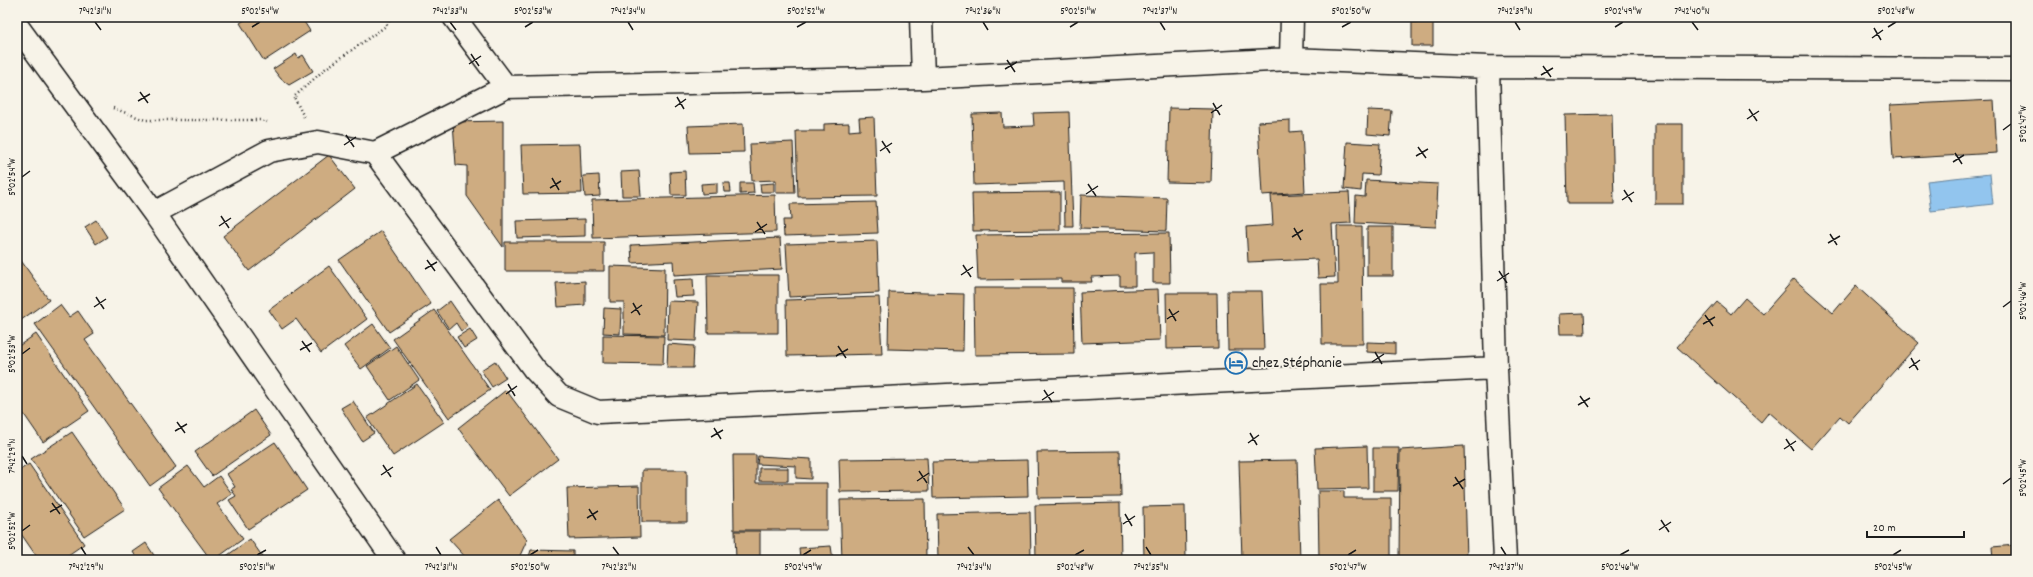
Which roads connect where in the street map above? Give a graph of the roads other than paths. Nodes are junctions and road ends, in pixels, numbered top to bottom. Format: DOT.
graph roads {
  1 [pos="454,17"];
  2 [pos="921,17"];
  3 [pos="1292,17"];
  4 [pos="17,26"];
  5 [pos="1291,59"];
  6 [pos="1488,67"];
  7 [pos="2016,69"];
  8 [pos="923,78"];
  9 [pos="506,87"];
  10 [pos="375,153"];
  11 [pos="154,213"];
  12 [pos="1496,368"];
  13 [pos="394,560"];
  14 [pos="1505,560"];
  1 -- 9 [label="street"];
  2 -- 8 [label="street"];
  3 -- 5 [label="street"];
  4 -- 11 [label="street"];
  5 -- 6 [label="street"];
  5 -- 8 [label="street"];
  6 -- 7 [label="street"];
  6 -- 12 [label="street"];
  8 -- 9 [label="street"];
  9 -- 10 [label="street"];
  10 -- 11 [label="street"];
  10 -- 12 [label="street"];
  11 -- 13 [label="street"];
  12 -- 14 [label="street"];
}
